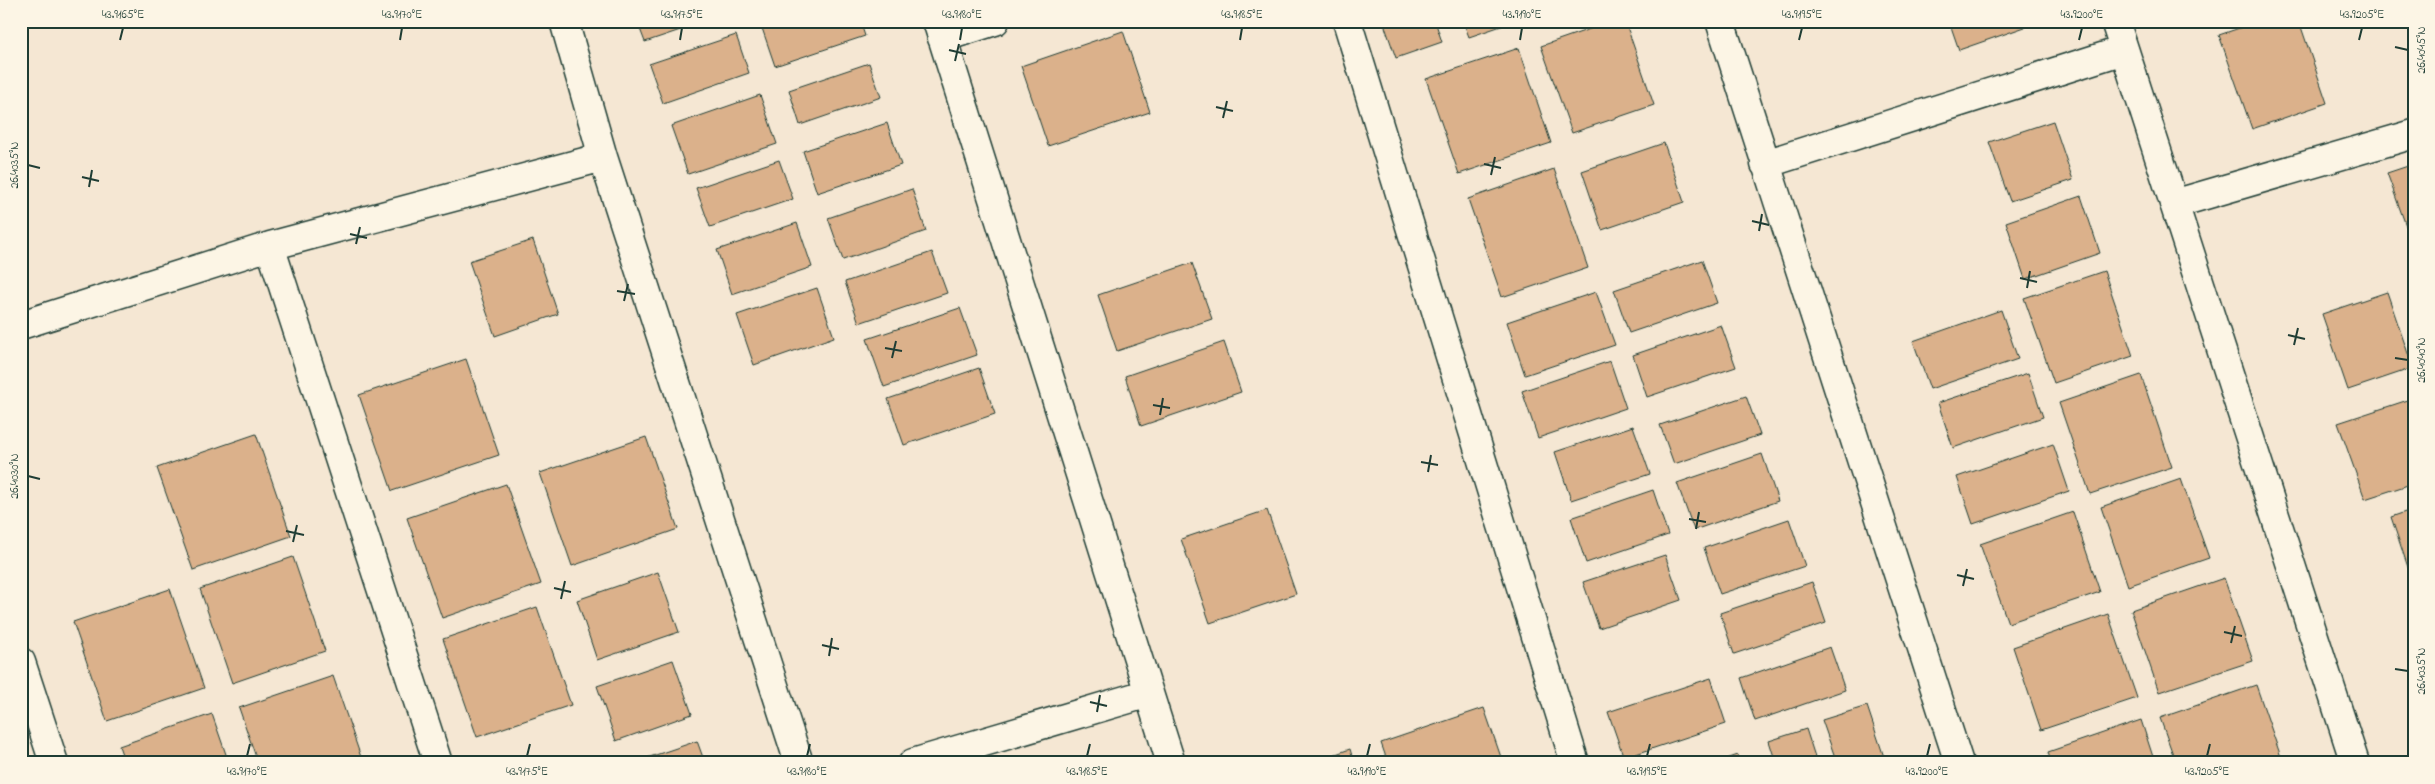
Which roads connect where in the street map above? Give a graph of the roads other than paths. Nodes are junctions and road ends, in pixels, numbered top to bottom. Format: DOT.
graph roads {
  1 [pos="564,21"];
  2 [pos="995,21"];
  3 [pos="1347,21"];
  4 [pos="1720,21"];
  5 [pos="2115,21"];
  6 [pos="940,30"];
  7 [pos="2124,50"];
  8 [pos="2414,134"];
  9 [pos="603,157"];
  10 [pos="1765,164"];
  11 [pos="2174,204"];
  12 [pos="270,246"];
  13 [pos="21,325"];
  14 [pos="21,662"];
  15 [pos="1149,694"];
  16 [pos="54,763"];
  17 [pos="438,763"];
  18 [pos="799,763"];
  19 [pos="913,763"];
  20 [pos="1171,763"];
  21 [pos="1576,763"];
  22 [pos="1959,763"];
  23 [pos="2355,763"];
  1 -- 9 [label="street"];
  2 -- 6 [label="street"];
  3 -- 21 [label="street"];
  4 -- 10 [label="street"];
  5 -- 7 [label="street"];
  6 -- 15 [label="street"];
  7 -- 10 [label="street"];
  7 -- 11 [label="street"];
  8 -- 11 [label="street"];
  9 -- 12 [label="street"];
  9 -- 18 [label="street"];
  10 -- 22 [label="street"];
  11 -- 23 [label="street"];
  12 -- 13 [label="street"];
  12 -- 17 [label="street"];
  14 -- 16 [label="street"];
  15 -- 19 [label="street"];
  15 -- 20 [label="street"];
}
